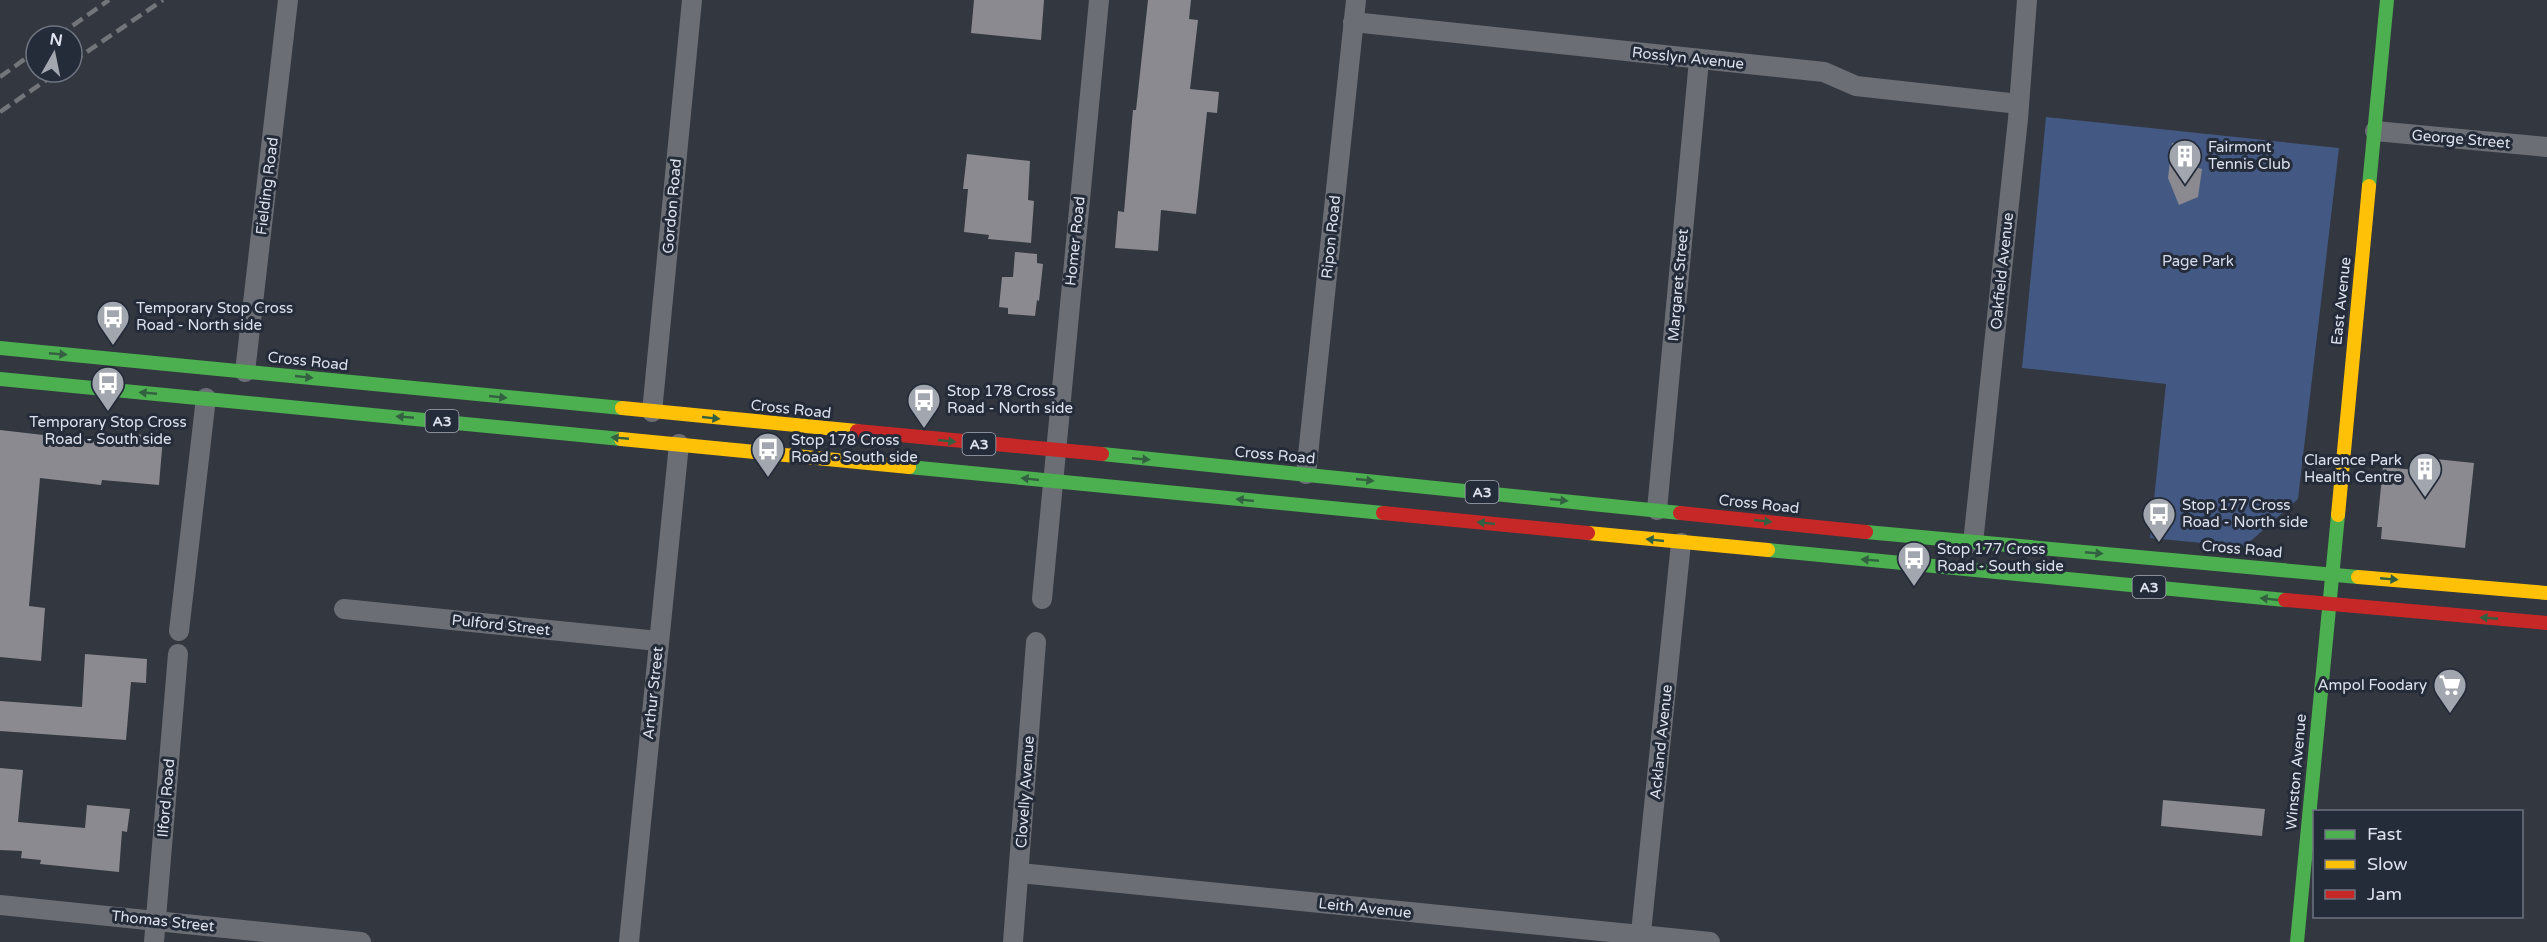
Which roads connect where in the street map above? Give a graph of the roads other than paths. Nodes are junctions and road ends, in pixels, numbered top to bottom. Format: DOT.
graph roads {
  1 [pos="288,0"];
  2 [pos="692,0"];
  3 [pos="1099,0"];
  4 [pos="1356,0"];
  5 [pos="2027,0"];
  6 [pos="2387,0"];
  7 [pos="1353,22"];
  8 [pos="1699,60"];
  9 [pos="2019,104"];
  10 [pos="2375,131"];
  11 [pos="2547,147"];
  12 [pos="0,348"];
  13 [pos="245,372"];
  14 [pos="0,379"];
  15 [pos="206,398"];
  16 [pos="652,412"];
  17 [pos="679,444"];
  18 [pos="1055,451"];
  19 [pos="1052,481"];
  20 [pos="1305,490"];
  21 [pos="1657,510"];
  22 [pos="1704,515"];
  23 [pos="1628,537"];
  24 [pos="1681,543"];
  25 [pos="1973,543"];
  26 [pos="1970,570"];
  27 [pos="2330,573"];
  28 [pos="2547,593"];
  29 [pos="1042,599"];
  30 [pos="2328,604"];
  31 [pos="344,609"];
  32 [pos="2547,623"];
  33 [pos="179,631"];
  34 [pos="658,641"];
  35 [pos="1036,642"];
  36 [pos="178,654"];
  37 [pos="1020,873"];
  38 [pos="0,905"];
  39 [pos="156,920"];
  40 [pos="1641,939"];
  41 [pos="154,942"];
  42 [pos="361,942"];
  43 [pos="629,942"];
  44 [pos="1013,942"];
  45 [pos="1710,942"];
  46 [pos="2296,942"];
  1 -- 13 [label="street, Fielding Road"];
  2 -- 16 [label="street, Gordon Road"];
  3 -- 18 [label="street, Homer Road"];
  4 -- 7 [label="street, Ripon Road"];
  5 -- 9 [label="street, Oakfield Avenue"];
  6 -- 10 [label="main road, East Avenue"];
  7 -- 8 [label="street, Rosslyn Avenue"];
  7 -- 20 [label="street, Ripon Road"];
  8 -- 9 [label="street, Rosslyn Avenue"];
  8 -- 21 [label="street, Margaret Street"];
  9 -- 25 [label="street, Oakfield Avenue"];
  10 -- 11 [label="street, George Street"];
  10 -- 27 [label="main road, East Avenue"];
  12 -- 13 [label="main road, Cross Road / A3, one-way"];
  13 -- 15 [label="main road"];
  13 -- 16 [label="main road, Cross Road / A3, one-way"];
  15 -- 14 [label="main road, Cross Road / A3, one-way"];
  17 -- 15 [label="main road, Cross Road / A3, one-way"];
  15 -- 33 [label="street"];
  16 -- 17 [label="main road"];
  16 -- 18 [label="main road, Cross Road / A3, one-way"];
  19 -- 17 [label="main road, Cross Road / A3, one-way"];
  17 -- 34 [label="street, Arthur Street"];
  18 -- 19 [label="street, Homer Road"];
  18 -- 20 [label="main road, Cross Road / A3, one-way"];
  20 -- 19 [label="main road, Cross Road / A3, one-way"];
  19 -- 29 [label="street"];
  20 -- 21 [label="main road, Cross Road / A3, one-way"];
  23 -- 20 [label="main road, Cross Road / A3, one-way"];
  21 -- 22 [label="main road, Cross Road / A3"];
  21 -- 23 [label="main road"];
  21 -- 24 [label="main road"];
  22 -- 24 [label="main road"];
  22 -- 25 [label="main road, Cross Road / A3, one-way"];
  24 -- 23 [label="main road, Cross Road / A3, one-way"];
  26 -- 24 [label="main road, Cross Road / A3, one-way"];
  24 -- 40 [label="street, Ackland Avenue"];
  25 -- 26 [label="main road"];
  25 -- 27 [label="main road, Cross Road / A3, one-way"];
  30 -- 26 [label="main road, Cross Road / A3, one-way"];
  27 -- 28 [label="main road, Cross Road / A3, one-way"];
  27 -- 30 [label="main road, East Avenue"];
  32 -- 30 [label="main road, Cross Road / A3, one-way"];
  30 -- 46 [label="main road, Winston Avenue"];
  31 -- 34 [label="street, Pulford Street"];
  34 -- 43 [label="street, Arthur Street"];
  35 -- 37 [label="street, Clovelly Avenue"];
  36 -- 39 [label="street, Ilford Road"];
  37 -- 40 [label="street, Leith Avenue"];
  37 -- 44 [label="street, Clovelly Avenue"];
  38 -- 39 [label="street, Thomas Street"];
  39 -- 41 [label="street, Ilford Road"];
  39 -- 42 [label="street, Thomas Street"];
  40 -- 45 [label="street, Leith Avenue"];
}
